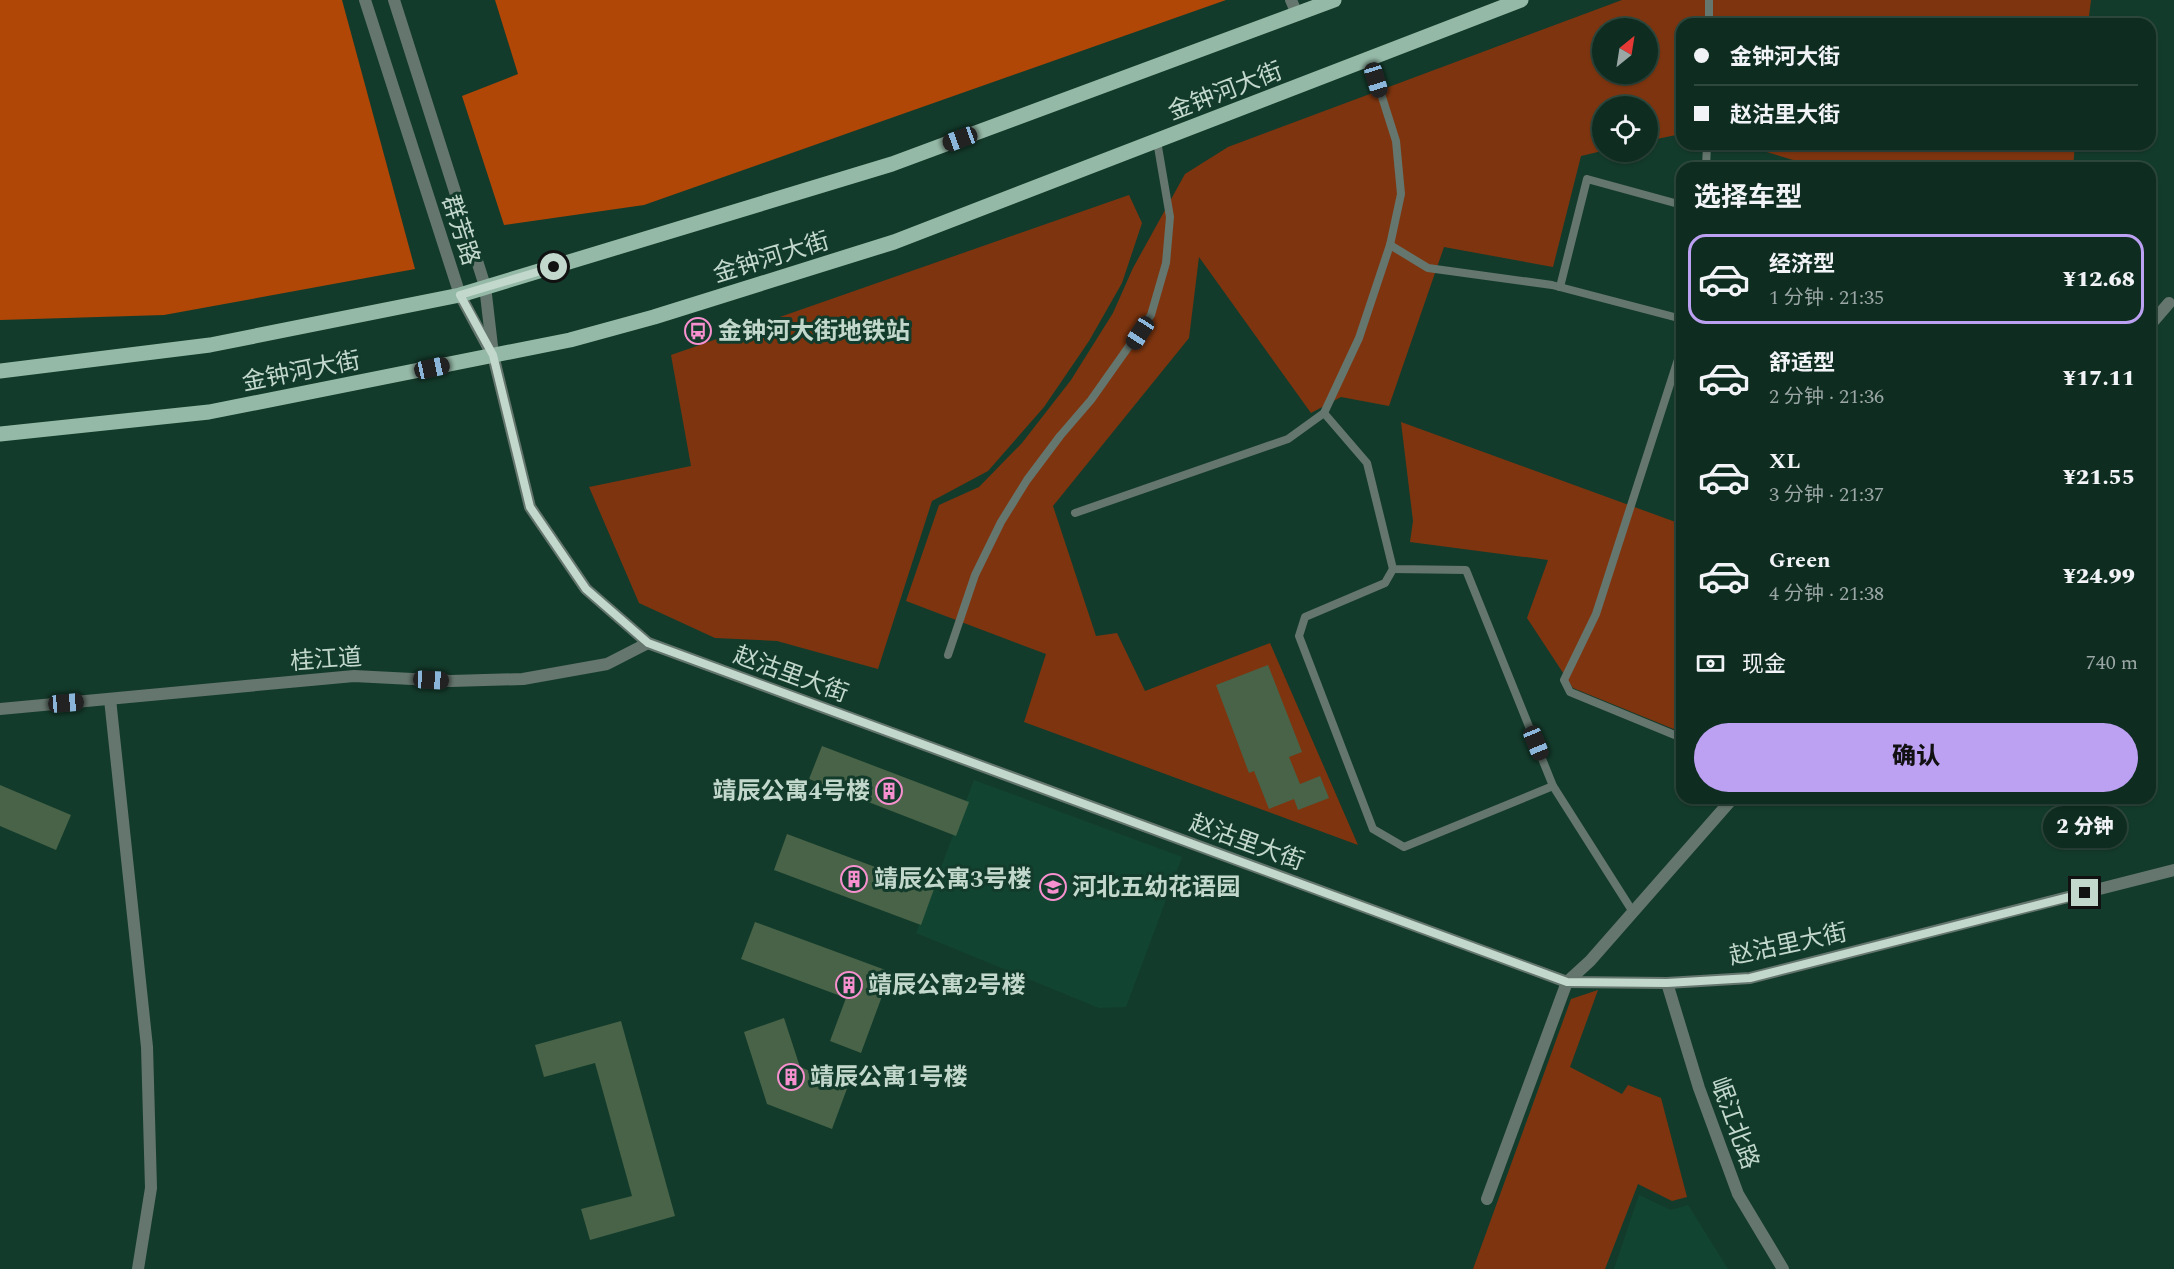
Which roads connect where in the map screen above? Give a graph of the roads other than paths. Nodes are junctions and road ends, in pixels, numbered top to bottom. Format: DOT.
graph roads {
  1 [pos="365,0"];
  2 [pos="394,0"];
  3 [pos="1334,0"];
  4 [pos="1521,0"];
  5 [pos="1709,0"];
  6 [pos="1294,7"];
  7 [pos="1709,18"];
  8 [pos="1370,59"];
  9 [pos="1157,141"];
  10 [pos="1676,203"];
  11 [pos="1390,245"];
  12 [pos="485,286"];
  13 [pos="1560,287"];
  14 [pos="460,295"];
  15 [pos="2169,303"];
  16 [pos="1676,317"];
  17 [pos="2156,318"];
  18 [pos="493,355"];
  19 [pos="1676,366"];
  20 [pos="0,371"];
  21 [pos="1324,413"];
  22 [pos="0,434"];
  23 [pos="1075,513"];
  24 [pos="1393,569"];
  25 [pos="648,643"];
  26 [pos="948,654"];
  27 [pos="111,699"];
  28 [pos="0,709"];
  29 [pos="1676,736"];
  30 [pos="1553,786"];
  31 [pos="1728,804"];
  32 [pos="2174,870"];
  33 [pos="1633,912"];
  34 [pos="1567,982"];
  35 [pos="1667,983"];
  36 [pos="1487,1199"];
  37 [pos="138,1269"];
  38 [pos="1783,1269"];
  1 -- 14 [label="street, 群芳路"];
  2 -- 12 [label="street, 群芳路"];
  3 -- 6 [label="main road, 金钟河大街"];
  4 -- 8 [label="main road, 金钟河大街"];
  5 -- 7 [label="lane"];
  6 -- 12 [label="main road, 金钟河大街"];
  8 -- 9 [label="main road, 金钟河大街"];
  8 -- 11 [label="lane"];
  9 -- 18 [label="main road, 金钟河大街"];
  9 -- 26 [label="lane"];
  10 -- 13 [label="lane"];
  11 -- 13 [label="lane"];
  11 -- 21 [label="lane"];
  12 -- 14 [label="main road, 金钟河大街"];
  12 -- 18 [label="street, 群芳路"];
  13 -- 16 [label="lane"];
  14 -- 18 [label="street, 群芳路"];
  14 -- 20 [label="main road, 金钟河大街"];
  15 -- 17 [label="street"];
  18 -- 22 [label="main road, 金钟河大街"];
  18 -- 25 [label="street, 赵沽里大街"];
  19 -- 29 [label="lane"];
  21 -- 23 [label="lane"];
  21 -- 24 [label="lane"];
  24 -- 30 [label="lane"];
  24 -- 30 [label="lane"];
  25 -- 27 [label="street, 桂江道"];
  25 -- 34 [label="street, 赵沽里大街"];
  27 -- 28 [label="street, 桂江道"];
  27 -- 37 [label="street"];
  30 -- 33 [label="lane"];
  31 -- 33 [label="street"];
  32 -- 35 [label="street, 赵沽里大街"];
  33 -- 34 [label="street"];
  34 -- 35 [label="street, 赵沽里大街"];
  34 -- 36 [label="street"];
  35 -- 38 [label="street, 岷江北路"];
}
